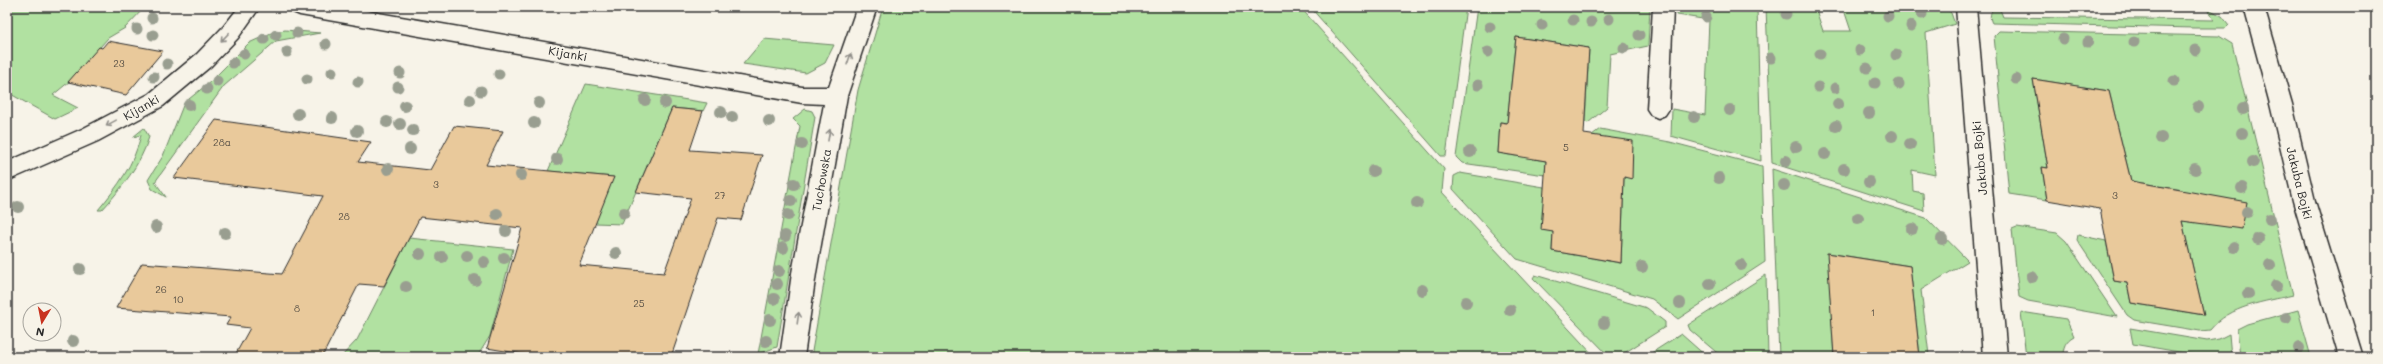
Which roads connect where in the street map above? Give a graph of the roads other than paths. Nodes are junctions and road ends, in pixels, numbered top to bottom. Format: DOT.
graph roads {
  1 [pos="250,7"];
  2 [pos="300,7"];
  3 [pos="867,7"];
  4 [pos="1663,7"];
  5 [pos="1966,7"];
  6 [pos="2254,7"];
  7 [pos="836,96"];
  8 [pos="1658,109"];
  9 [pos="7,172"];
  10 [pos="792,357"];
  11 [pos="1995,357"];
  12 [pos="2351,357"];
  1 -- 9 [label="street, Kijanki, one-way"];
  2 -- 7 [label="street, Kijanki"];
  7 -- 3 [label="street, Tuchowska, one-way"];
  4 -- 8 [label="street"];
  5 -- 11 [label="street, Jakuba Bojki"];
  6 -- 12 [label="street, Jakuba Bojki"];
  10 -- 7 [label="street, Tuchowska, one-way"];
}
